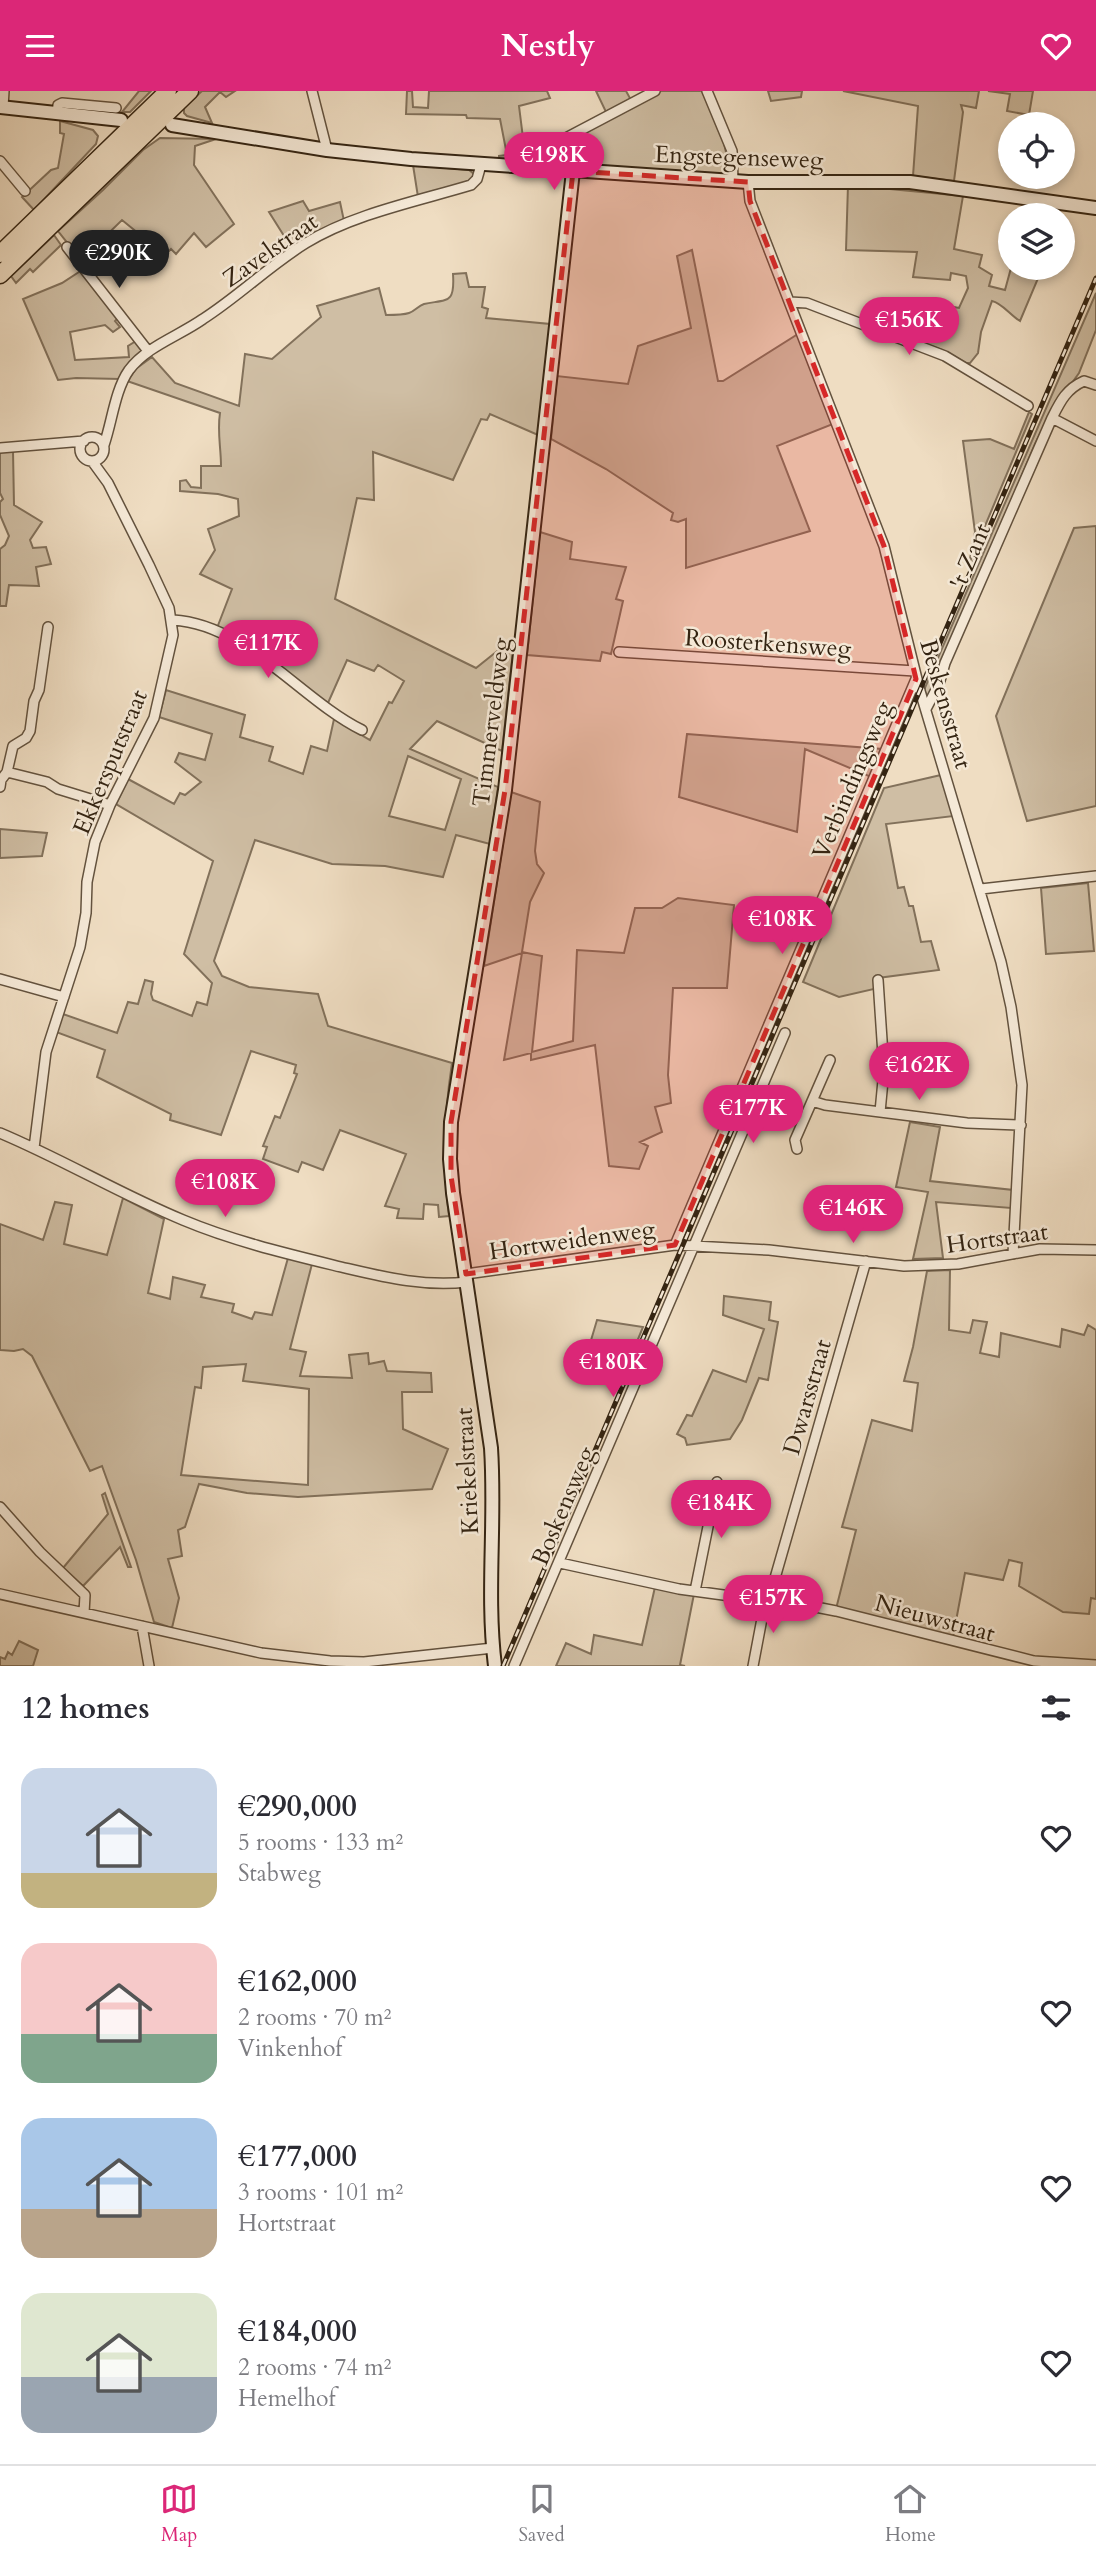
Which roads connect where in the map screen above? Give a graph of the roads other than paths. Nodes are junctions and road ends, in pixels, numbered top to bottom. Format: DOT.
graph roads {
  1 [pos="4,91"];
  2 [pos="168,91"];
  3 [pos="190,91"];
  4 [pos="312,91"];
  5 [pos="655,91"];
  6 [pos="707,91"];
  7 [pos="1,107"];
  8 [pos="119,114"];
  9 [pos="172,125"];
  10 [pos="327,150"];
  11 [pos="1,164"];
  12 [pos="481,165"];
  13 [pos="534,168"];
  14 [pos="573,171"];
  15 [pos="733,181"];
  16 [pos="748,182"];
  17 [pos="25,191"];
  18 [pos="1096,208"];
  19 [pos="67,247"];
  20 [pos="0,254"];
  21 [pos="0,275"];
  22 [pos="790,302"];
  23 [pos="148,351"];
  24 [pos="1096,385"];
  25 [pos="1028,406"];
  26 [pos="113,415"];
  27 [pos="1052,418"];
  28 [pos="94,437"];
  29 [pos="84,441"];
  30 [pos="1096,441"];
  31 [pos="52,445"];
  32 [pos="0,448"];
  33 [pos="104,449"];
  34 [pos="81,453"];
  35 [pos="92,461"];
  36 [pos="108,483"];
  37 [pos="173,621"];
  38 [pos="48,627"];
  39 [pos="619,652"];
  40 [pos="916,675"];
  41 [pos="926,709"];
  42 [pos="362,730"];
  43 [pos="7,772"];
  44 [pos="0,787"];
  45 [pos="110,805"];
  46 [pos="1096,876"];
  47 [pos="981,889"];
  48 [pos="0,979"];
  49 [pos="878,980"];
  50 [pos="64,997"];
  51 [pos="785,1033"];
  52 [pos="830,1060"];
  53 [pos="812,1101"];
  54 [pos="880,1112"];
  55 [pos="1021,1125"];
  56 [pos="0,1133"];
  57 [pos="744,1139"];
  58 [pos="34,1148"];
  59 [pos="797,1149"];
  60 [pos="679,1245"];
  61 [pos="699,1245"];
  62 [pos="1096,1250"];
  63 [pos="1013,1254"];
  64 [pos="866,1261"];
  65 [pos="466,1278"];
  66 [pos="717,1482"];
  67 [pos="0,1507"];
  68 [pos="560,1563"];
  69 [pos="695,1591"];
  70 [pos="0,1594"];
  71 [pos="768,1598"];
  72 [pos="84,1613"];
  73 [pos="147,1627"];
  74 [pos="493,1648"];
  75 [pos="364,1664"];
  76 [pos="1096,1665"];
  77 [pos="149,1666"];
  78 [pos="495,1666"];
  79 [pos="514,1666"];
  80 [pos="753,1666"];
  1 -- 7 [label="street"];
  2 -- 20 [label="highway"];
  3 -- 21 [label="highway"];
  4 -- 10 [label="street"];
  5 -- 13 [label="street"];
  6 -- 15 [label="street"];
  7 -- 8 [label="street"];
  9 -- 10 [label="street, Engstegenseweg"];
  10 -- 12 [label="street, Engstegenseweg"];
  11 -- 17 [label="street"];
  12 -- 13 [label="street, Engstegenseweg"];
  12 -- 23 [label="street, Zavelstraat"];
  13 -- 14 [label="street, Engstegenseweg"];
  14 -- 15 [label="street, Engstegenseweg"];
  14 -- 65 [label="street, Timmerveldweg"];
  15 -- 16 [label="street, Engstegenseweg"];
  16 -- 18 [label="street, Engstegenseweg"];
  16 -- 22 [label="street, Beskensstraat"];
  19 -- 23 [label="street"];
  22 -- 25 [label="street"];
  22 -- 40 [label="street, Beskensstraat"];
  23 -- 26 [label="street, Zavelstraat"];
  24 -- 27 [label="street, 't Zant"];
  26 -- 28 [label="street, Zavelstraat"];
  26 -- 33 [label="street, Zavelstraat"];
  27 -- 30 [label="street"];
  27 -- 41 [label="street, 't Zant"];
  28 -- 29 [label="street, Zavelstraat"];
  28 -- 33 [label="street"];
  29 -- 31 [label="street, Zavelstraat"];
  29 -- 34 [label="street"];
  31 -- 32 [label="street, Zavelstraat"];
  31 -- 34 [label="street, Zavelstraat"];
  33 -- 35 [label="street"];
  33 -- 36 [label="street, Ekkersputstraat"];
  34 -- 35 [label="street, Zavelstraat"];
  35 -- 36 [label="street, Ekkersputstraat"];
  36 -- 37 [label="street, Ekkersputstraat"];
  37 -- 42 [label="street"];
  37 -- 45 [label="street, Ekkersputstraat"];
  38 -- 43 [label="street"];
  39 -- 40 [label="street, Roosterkensweg"];
  40 -- 41 [label="street, Beskensstraat"];
  40 -- 60 [label="street, Verbindingsweg"];
  41 -- 47 [label="street, Beskensstraat"];
  43 -- 44 [label="street"];
  43 -- 45 [label="street"];
  45 -- 50 [label="street, Ekkersputstraat"];
  46 -- 47 [label="street"];
  47 -- 55 [label="street, Beskensstraat"];
  48 -- 50 [label="street"];
  49 -- 54 [label="street"];
  50 -- 58 [label="street, Ekkersputstraat"];
  51 -- 61 [label="street"];
  52 -- 53 [label="street"];
  53 -- 54 [label="street"];
  53 -- 59 [label="street"];
  54 -- 55 [label="street"];
  55 -- 63 [label="street, Beskensstraat"];
  56 -- 58 [label="street, Hortweidenweg"];
  57 -- 61 [label="street"];
  58 -- 65 [label="street, Hortweidenweg"];
  60 -- 61 [label="street, Hortstraat"];
  60 -- 65 [label="street, Hortweidenweg"];
  61 -- 64 [label="street, Hortstraat"];
  61 -- 68 [label="street, Boskensweg"];
  62 -- 63 [label="street, Hortstraat"];
  63 -- 64 [label="street, Hortstraat"];
  64 -- 71 [label="street, Dwarsstraat"];
  65 -- 74 [label="street, Kriekelstraat"];
  66 -- 69 [label="street"];
  67 -- 72 [label="street"];
  68 -- 69 [label="street, Nieuwstraat"];
  68 -- 79 [label="street, Boskensweg"];
  69 -- 71 [label="street, Nieuwstraat"];
  70 -- 72 [label="street"];
  71 -- 76 [label="street, Nieuwstraat"];
  71 -- 80 [label="street, Dwarsstraat"];
  72 -- 73 [label="street"];
  73 -- 75 [label="street"];
  73 -- 77 [label="street"];
  74 -- 75 [label="street"];
  74 -- 78 [label="street, Kriekelstraat"];
}
